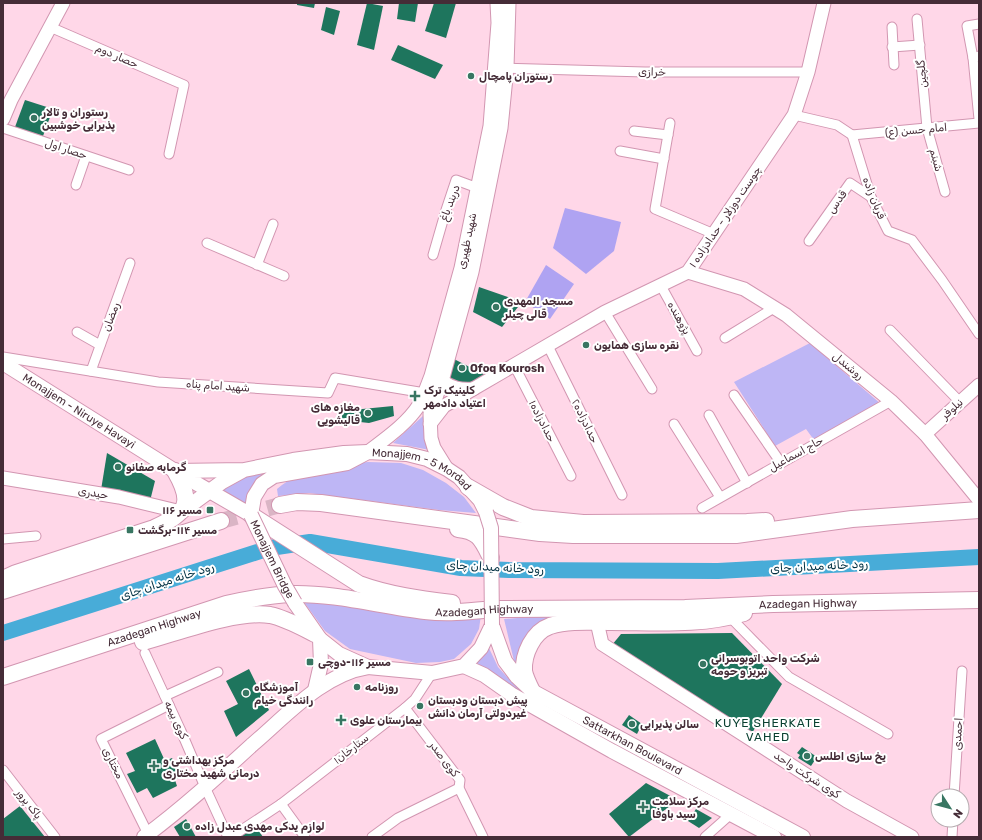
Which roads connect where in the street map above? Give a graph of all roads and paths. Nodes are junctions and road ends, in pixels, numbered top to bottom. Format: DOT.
graph roads {
  1 [pos="63,3"];
  2 [pos="497,3"];
  3 [pos="509,3"];
  4 [pos="824,3"];
  5 [pos="917,20"];
  6 [pos="979,24"];
  7 [pos="50,27"];
  8 [pos="892,27"];
  9 [pos="920,45"];
  10 [pos="892,46"];
  11 [pos="976,57"];
  12 [pos="894,65"];
  13 [pos="501,68"];
  14 [pos="808,72"];
  15 [pos="7,98"];
  16 [pos="794,115"];
  17 [pos="3,119"];
  18 [pos="979,119"];
  19 [pos="670,123"];
  20 [pos="979,123"];
  21 [pos="3,128"];
  22 [pos="927,128"];
  23 [pos="634,131"];
  24 [pos="668,135"];
  25 [pos="852,135"];
  26 [pos="620,151"];
  27 [pos="169,154"];
  28 [pos="86,156"];
  29 [pos="664,159"];
  30 [pos="129,170"];
  31 [pos="76,185"];
  32 [pos="483,190"];
  33 [pos="945,192"];
  34 [pos="871,197"];
  35 [pos="273,224"];
  36 [pos="714,234"];
  37 [pos="809,241"];
  38 [pos="207,243"];
  39 [pos="433,255"];
  40 [pos="130,263"];
  41 [pos="258,265"];
  42 [pos="688,272"];
  43 [pos="284,276"];
  44 [pos="661,286"];
  45 [pos="774,308"];
  46 [pos="605,312"];
  47 [pos="890,330"];
  48 [pos="77,332"];
  49 [pos="979,334"];
  50 [pos="725,338"];
  51 [pos="100,345"];
  52 [pos="548,346"];
  53 [pos="697,350"];
  54 [pos="3,357"];
  55 [pos="3,363"];
  56 [pos="514,365"];
  57 [pos="91,371"];
  58 [pos="442,381"];
  59 [pos="979,386"];
  60 [pos="473,389"];
  61 [pos="652,389"];
  62 [pos="425,393"];
  63 [pos="734,395"];
  64 [pos="891,401"];
  65 [pos="960,402"];
  66 [pos="709,415"];
  67 [pos="430,424"];
  68 [pos="674,424"];
  69 [pos="925,434"];
  70 [pos="368,452"];
  71 [pos="780,464"];
  72 [pos="447,469"];
  73 [pos="244,470"];
  74 [pos="175,471"];
  75 [pos="571,476"];
  76 [pos="3,478"];
  77 [pos="747,483"];
  78 [pos="468,487"];
  79 [pos="209,492"];
  80 [pos="622,495"];
  81 [pos="720,498"];
  82 [pos="979,500"];
  83 [pos="702,508"];
  84 [pos="979,510"];
  85 [pos="181,512"];
  86 [pos="251,516"];
  87 [pos="852,519"];
  88 [pos="222,521"];
  89 [pos="36,536"];
  90 [pos="3,539"];
  91 [pos="491,558"];
  92 [pos="3,579"];
  93 [pos="3,591"];
  94 [pos="979,600"];
  95 [pos="773,604"];
  96 [pos="496,609"];
  97 [pos="730,617"];
  98 [pos="597,622"];
  99 [pos="492,625"];
  100 [pos="318,636"];
  101 [pos="145,653"];
  102 [pos="464,666"];
  103 [pos="368,667"];
  104 [pos="962,671"];
  105 [pos="218,672"];
  106 [pos="432,673"];
  107 [pos="3,677"];
  108 [pos="3,682"];
  109 [pos="315,690"];
  110 [pos="532,691"];
  111 [pos="165,696"];
  112 [pos="169,705"];
  113 [pos="405,708"];
  114 [pos="888,734"];
  115 [pos="3,770"];
  116 [pos="205,787"];
  117 [pos="459,788"];
  118 [pos="955,788"];
  119 [pos="281,804"];
  120 [pos="731,814"];
  121 [pos="146,835"];
  122 [pos="55,837"];
  123 [pos="228,837"];
  124 [pos="231,837"];
  125 [pos="305,837"];
  126 [pos="372,837"];
  127 [pos="483,837"];
  128 [pos="705,837"];
  129 [pos="774,837"];
  130 [pos="803,837"];
  131 [pos="912,837"];
  1 -- 7 [label="street"];
  2 -- 13 [label="street, شهید ظهیری"];
  3 -- 13 [label="street, شهید ظهیری"];
  4 -- 14 [label="street, چوست دوزلار - حدادزاده ۱"];
  5 -- 9 [label="street, گلچین"];
  6 -- 11 [label="street"];
  7 -- 15 [label="street"];
  7 -- 27 [label="street, حصار دوم"];
  8 -- 10 [label="street"];
  9 -- 10 [label="street"];
  9 -- 22 [label="street, گلچین"];
  10 -- 12 [label="street"];
  11 -- 18 [label="street"];
  13 -- 14 [label="street, خرازی"];
  13 -- 32 [label="street, شهید ظهیری"];
  14 -- 16 [label="street, چوست دوزلار - حدادزاده ۱"];
  15 -- 17 [label="street"];
  16 -- 25 [label="street"];
  16 -- 36 [label="street, چوست دوزلار - حدادزاده ۱"];
  19 -- 24 [label="street"];
  20 -- 22 [label="street, امام حسن (ع)"];
  21 -- 28 [label="street, حصار اول"];
  22 -- 25 [label="street, امام حسن (ع)"];
  22 -- 33 [label="street, شبنم"];
  23 -- 24 [label="street"];
  24 -- 29 [label="street"];
  25 -- 34 [label="street, قربان زاده"];
  26 -- 29 [label="street"];
  28 -- 30 [label="street, حصار اول"];
  28 -- 31 [label="street"];
  29 -- 36 [label="street"];
  32 -- 39 [label="street, دربند باغ"];
  32 -- 58 [label="street, شهید ظهیری"];
  32 -- 62 [label="street, شهید ظهیری"];
  34 -- 37 [label="street, قدس"];
  34 -- 49 [label="street, قربان زاده"];
  35 -- 41 [label="street"];
  36 -- 42 [label="street, چوست دوزلار - حدادزاده ۱"];
  38 -- 41 [label="street"];
  40 -- 51 [label="street, رمضان"];
  41 -- 43 [label="street"];
  42 -- 44 [label="street, چوست دوزلار - حدادزاده ۱"];
  42 -- 45 [label="street, روشندل"];
  44 -- 46 [label="street, چوست دوزلار - حدادزاده ۱"];
  44 -- 53 [label="street, پژوهنده"];
  45 -- 50 [label="street"];
  45 -- 64 [label="street, روشندل"];
  46 -- 52 [label="street, چوست دوزلار - حدادزاده ۱"];
  46 -- 61 [label="street"];
  47 -- 65 [label="street"];
  48 -- 51 [label="street"];
  51 -- 57 [label="street, رمضان"];
  52 -- 56 [label="street, چوست دوزلار - حدادزاده ۱"];
  52 -- 80 [label="street, حدادزاده۲"];
  54 -- 57 [label="street, شهید امام پناه"];
  55 -- 74 [label="main road, Monajjem - Niruye Havayi"];
  56 -- 60 [label="street, چوست دوزلار - حدادزاده ۱"];
  56 -- 75 [label="street, حدادزاده۱"];
  57 -- 62 [label="street, شهید امام پناه"];
  58 -- 60 [label="street"];
  58 -- 67 [label="street, شهید ظهیری"];
  59 -- 65 [label="street, نیلوفر"];
  60 -- 67 [label="street, چوست دوزلار - حدادزاده ۱"];
  62 -- 70 [label="street, شهید ظهیری"];
  63 -- 71 [label="street"];
  64 -- 69 [label="street, روشندل"];
  64 -- 71 [label="street, حاج اسماعیل"];
  65 -- 69 [label="street, نیلوفر"];
  66 -- 77 [label="street"];
  67 -- 72 [label="street, شهید ظهیری"];
  68 -- 81 [label="street"];
  69 -- 82 [label="street, روشندل"];
  70 -- 72 [label="main road, Monajjem - 5 Mordad"];
  70 -- 73 [label="main road"];
  70 -- 86 [label="main road, Monajjem - 5 Mordad"];
  71 -- 77 [label="street, حاج اسماعیل"];
  72 -- 78 [label="main road, Monajjem - 5 Mordad"];
  73 -- 74 [label="main road"];
  73 -- 79 [label="main road"];
  74 -- 79 [label="main road, Monajjem - Niruye Havayi"];
  74 -- 85 [label="highway"];
  76 -- 85 [label="street, حیدری"];
  77 -- 81 [label="street, حاج اسماعیل"];
  78 -- 87 [label="highway"];
  78 -- 91 [label="main road, Monajjem - 5 Mordad, bridge"];
  79 -- 85 [label="main road"];
  79 -- 86 [label="main road, Monajjem - Niruye Havayi"];
  81 -- 83 [label="street, حاج اسماعیل"];
  84 -- 87 [label="highway"];
  85 -- 92 [label="highway"];
  86 -- 96 [label="highway"];
  86 -- 100 [label="main road, Monajjem Bridge, bridge"];
  87 -- 91 [label="highway"];
  88 -- 93 [label="highway"];
  89 -- 90 [label="street"];
  91 -- 99 [label="main road, Monajjem - 5 Mordad, bridge"];
  94 -- 95 [label="highway, Azadegan Highway"];
  95 -- 96 [label="highway, Azadegan Highway"];
  95 -- 97 [label="highway"];
  96 -- 107 [label="highway, Azadegan Highway"];
  97 -- 98 [label="highway"];
  97 -- 114 [label="street"];
  98 -- 110 [label="highway"];
  98 -- 131 [label="street, کوی شرکت واحد"];
  99 -- 102 [label="main road"];
  99 -- 110 [label="main road, Sattarkhan Boulevard"];
  100 -- 103 [label="main road"];
  100 -- 108 [label="highway"];
  100 -- 109 [label="main road"];
  101 -- 111 [label="street, کوی بیمه"];
  102 -- 106 [label="main road"];
  102 -- 120 [label="main road, Sattarkhan Boulevard"];
  103 -- 106 [label="main road"];
  103 -- 109 [label="main road"];
  104 -- 118 [label="street, احمدی"];
  105 -- 111 [label="street"];
  106 -- 113 [label="street, ستارخان۱"];
  109 -- 116 [label="main road"];
  110 -- 130 [label="main road, Sattarkhan Boulevard"];
  111 -- 112 [label="street, کوی بیمه"];
  112 -- 116 [label="street, کوی بیمه"];
  112 -- 121 [label="street, مختاری"];
  113 -- 117 [label="street, کوی صدر"];
  113 -- 119 [label="street, ستارخان۱"];
  115 -- 122 [label="street, پاک پرور"];
  116 -- 121 [label="main road"];
  116 -- 123 [label="street, کوی بیمه"];
  117 -- 126 [label="street"];
  117 -- 127 [label="street, کوی صدر"];
  119 -- 124 [label="street, ستارخان۱"];
  119 -- 125 [label="street"];
  120 -- 128 [label="street"];
  120 -- 129 [label="main road, Sattarkhan Boulevard"];
}
